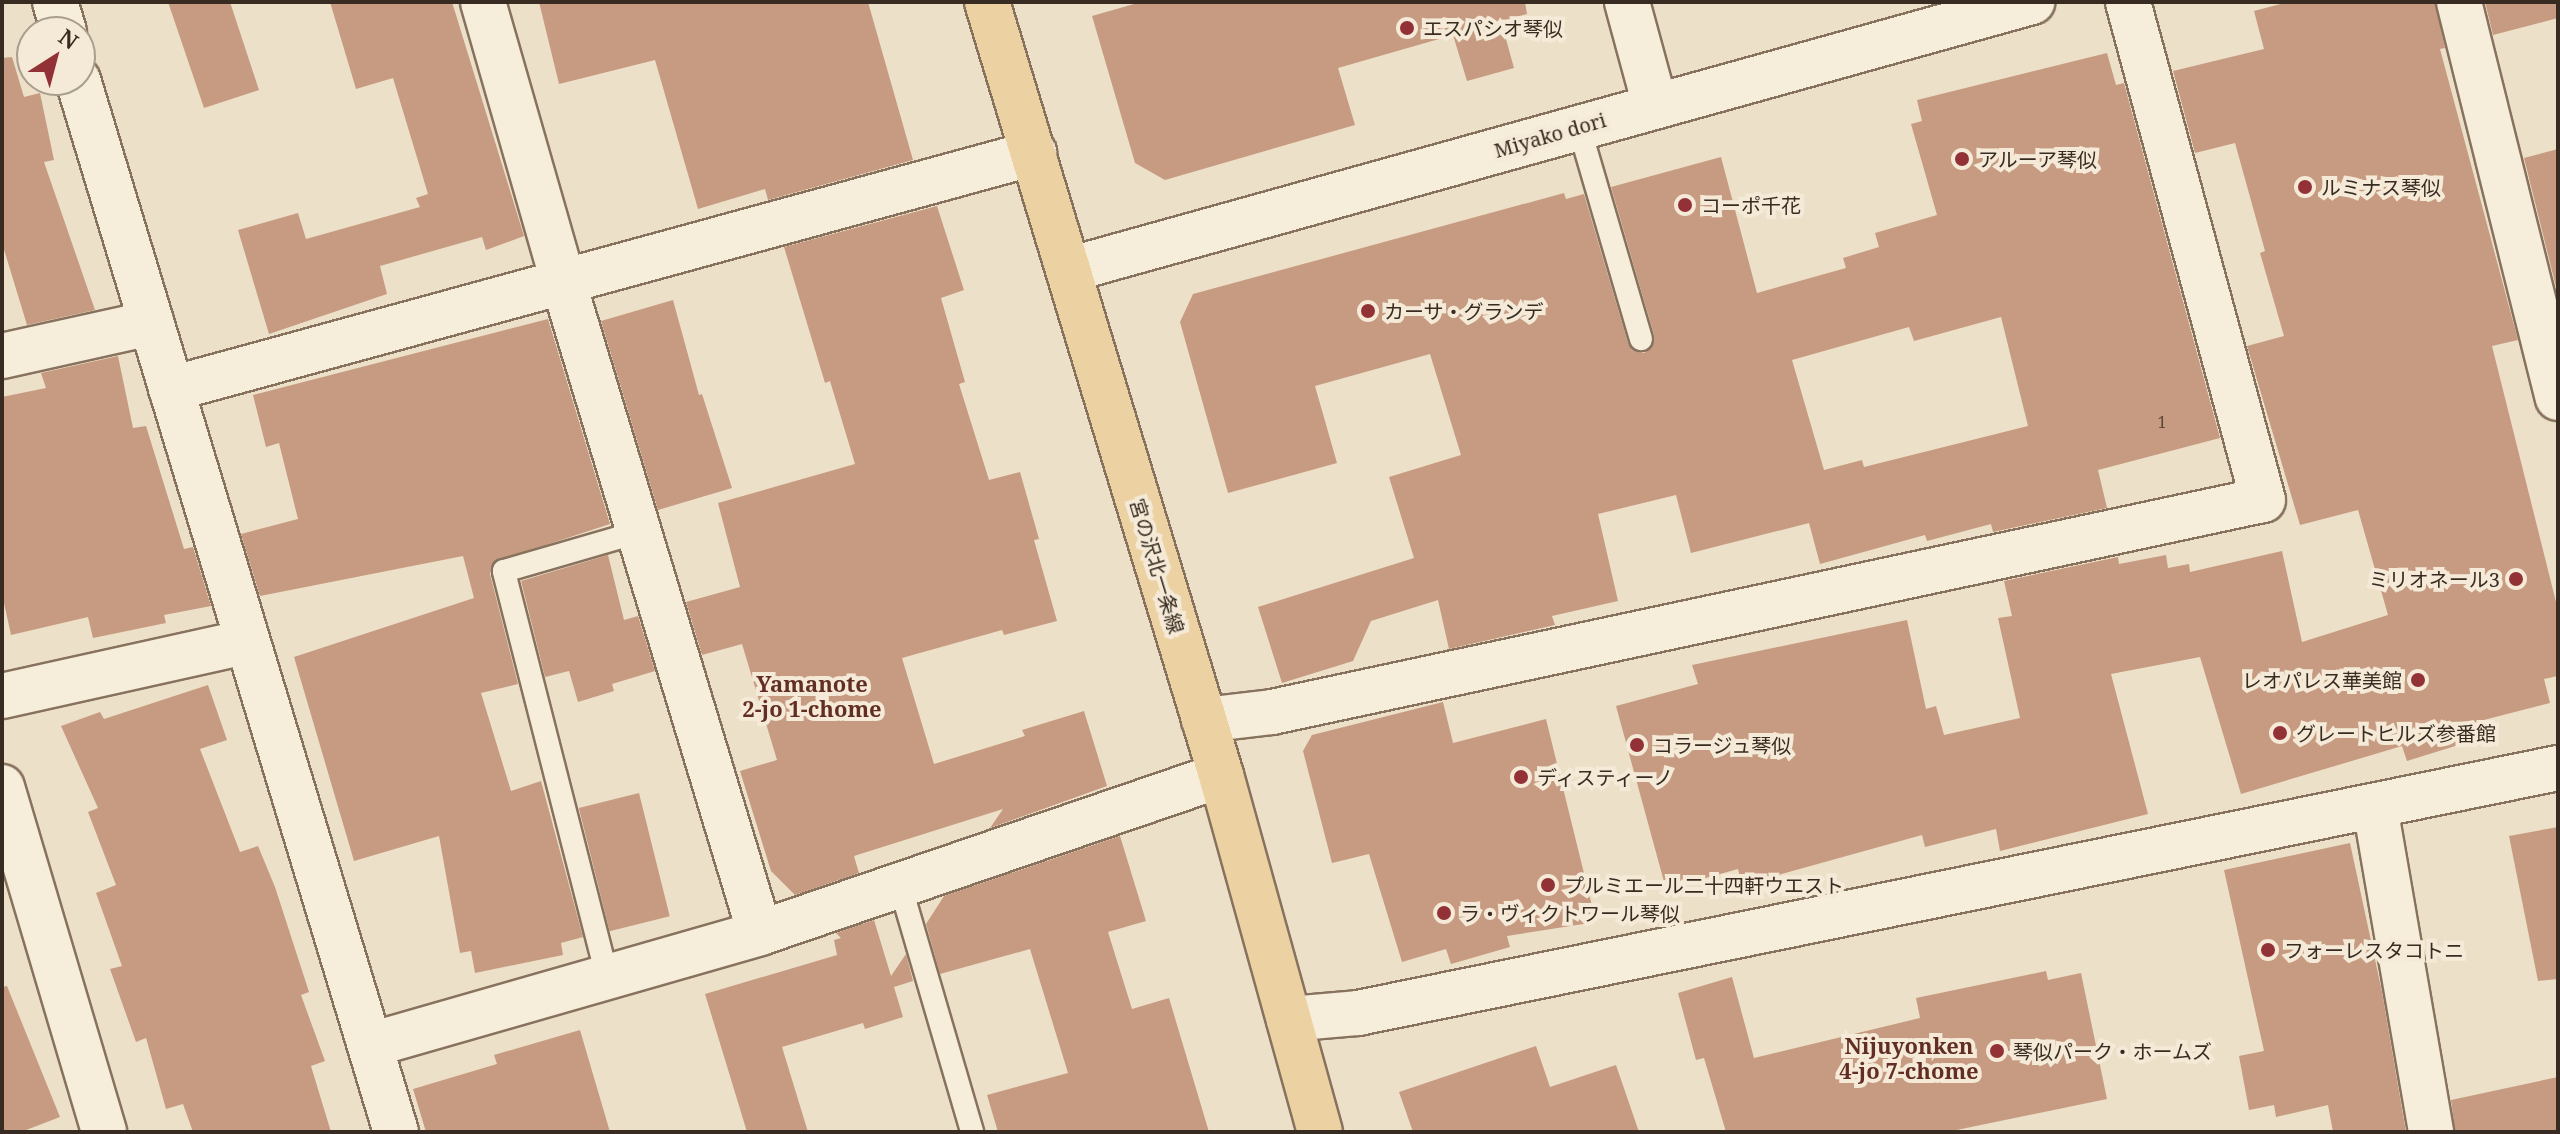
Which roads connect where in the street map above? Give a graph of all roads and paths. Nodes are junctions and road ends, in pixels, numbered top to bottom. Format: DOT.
graph roads {
  1 [pos="483,2"];
  2 [pos="987,2"];
  3 [pos="1627,2"];
  4 [pos="2032,2"];
  5 [pos="2128,2"];
  6 [pos="2459,2"];
  7 [pos="83,96"];
  8 [pos="1655,105"];
  9 [pos="1579,127"];
  10 [pos="1034,153"];
  11 [pos="1068,270"];
  12 [pos="563,281"];
  13 [pos="151,323"];
  14 [pos="1641,339"];
  15 [pos="2,356"];
  16 [pos="171,389"];
  17 [pos="2558,398"];
  18 [pos="638,532"];
  19 [pos="246,642"];
  20 [pos="2,696"];
  21 [pos="1204,720"];
  22 [pos="2558,768"];
  23 [pos="1221,775"];
  24 [pos="2,787"];
  25 [pos="2375,807"];
  26 [pos="900,885"];
  27 [pos="760,933"];
  28 [pos="607,976"];
  29 [pos="1289,1019"];
  30 [pos="370,1045"];
  31 [pos="104,1132"];
  32 [pos="396,1132"];
  33 [pos="972,1132"];
  34 [pos="1320,1132"];
  35 [pos="2431,1132"];
  1 -- 12 [label="street"];
  2 -- 10 [label="main road, 宮の沢北一条線"];
  3 -- 8 [label="street"];
  4 -- 8 [label="street, Miyako dori"];
  5 -- 21 [label="street"];
  6 -- 17 [label="street"];
  7 -- 13 [label="street"];
  8 -- 9 [label="street, Miyako dori"];
  9 -- 11 [label="street, Miyako dori"];
  9 -- 14 [label="lane"];
  10 -- 11 [label="main road, 宮の沢北一条線"];
  10 -- 12 [label="street"];
  11 -- 21 [label="main road, 宮の沢北一条線"];
  12 -- 16 [label="street"];
  12 -- 18 [label="street"];
  13 -- 15 [label="street"];
  13 -- 16 [label="street"];
  16 -- 19 [label="street"];
  18 -- 27 [label="street"];
  18 -- 28 [label="lane"];
  19 -- 20 [label="street"];
  19 -- 30 [label="street"];
  21 -- 23 [label="main road, 宮の沢北一条線"];
  22 -- 25 [label="street"];
  23 -- 26 [label="street"];
  23 -- 29 [label="main road, 宮の沢北一条線"];
  24 -- 31 [label="street"];
  25 -- 29 [label="street"];
  25 -- 35 [label="street"];
  26 -- 27 [label="street"];
  26 -- 33 [label="lane"];
  27 -- 28 [label="street"];
  28 -- 30 [label="street"];
  29 -- 34 [label="main road, 宮の沢北一条線"];
  30 -- 32 [label="street"];
}
